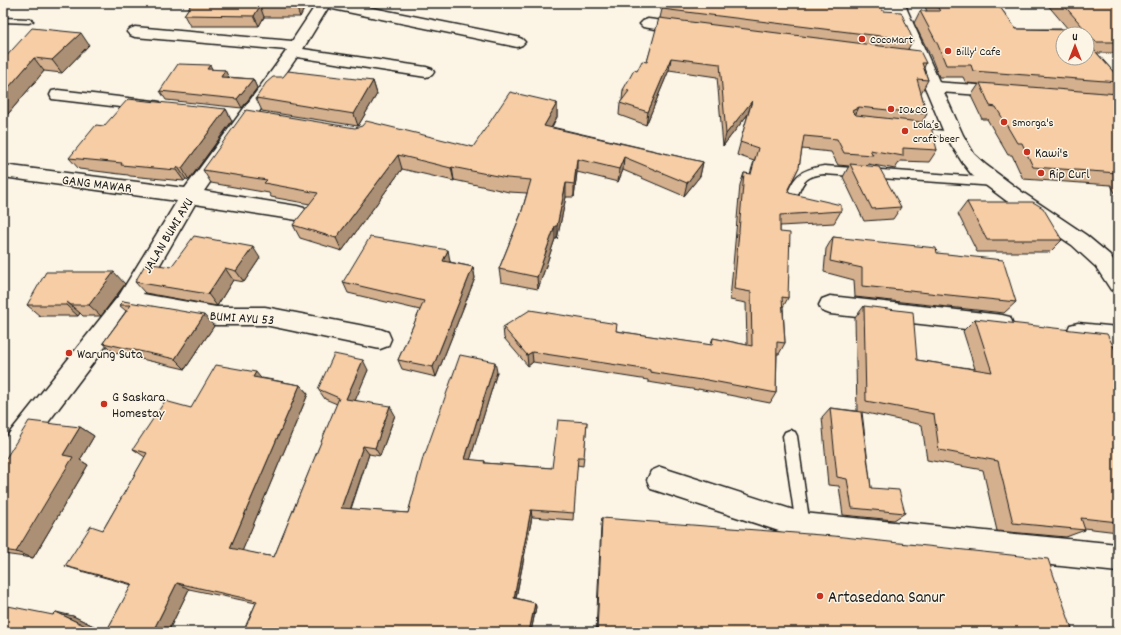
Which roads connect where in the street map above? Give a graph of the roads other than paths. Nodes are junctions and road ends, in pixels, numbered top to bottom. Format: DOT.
graph roads {
  1 [pos="325,3"];
  2 [pos="818,3"];
  3 [pos="899,6"];
  4 [pos="3,20"];
  5 [pos="29,21"];
  6 [pos="648,24"];
  7 [pos="703,31"];
  8 [pos="135,32"];
  9 [pos="517,42"];
  10 [pos="294,49"];
  11 [pos="426,72"];
  12 [pos="933,87"];
  13 [pos="1020,93"];
  14 [pos="58,95"];
  15 [pos="168,107"];
  16 [pos="907,130"];
  17 [pos="954,134"];
  18 [pos="3,171"];
  19 [pos="996,182"];
  20 [pos="190,196"];
  21 [pos="789,202"];
  22 [pos="297,213"];
  23 [pos="1118,284"];
  24 [pos="128,300"];
  25 [pos="830,305"];
  26 [pos="1026,326"];
  27 [pos="1057,330"];
  28 [pos="1118,337"];
  29 [pos="380,339"];
  30 [pos="790,436"];
  31 [pos="3,461"];
  32 [pos="660,480"];
  33 [pos="803,526"];
  34 [pos="1118,558"];
  1 -- 9 [label="street"];
  1 -- 10 [label="street, JALAN BUMI AYU"];
  2 -- 3 [label="street"];
  3 -- 12 [label="street"];
  4 -- 5 [label="lane"];
  6 -- 7 [label="street"];
  8 -- 10 [label="street"];
  10 -- 11 [label="street"];
  10 -- 20 [label="street, JALAN BUMI AYU"];
  12 -- 13 [label="street"];
  12 -- 17 [label="street"];
  14 -- 15 [label="street"];
  16 -- 17 [label="lane"];
  17 -- 19 [label="street"];
  18 -- 20 [label="street, GANG MAWAR"];
  19 -- 21 [label="lane"];
  19 -- 23 [label="street"];
  20 -- 22 [label="street, GANG MAWAR"];
  20 -- 24 [label="street, JALAN BUMI AYU"];
  24 -- 29 [label="street, BUMI AYU 53"];
  24 -- 31 [label="street, JALAN BUMI AYU"];
  25 -- 26 [label="street"];
  27 -- 28 [label="street"];
  30 -- 33 [label="lane"];
  32 -- 33 [label="street"];
  33 -- 34 [label="street"];
}
